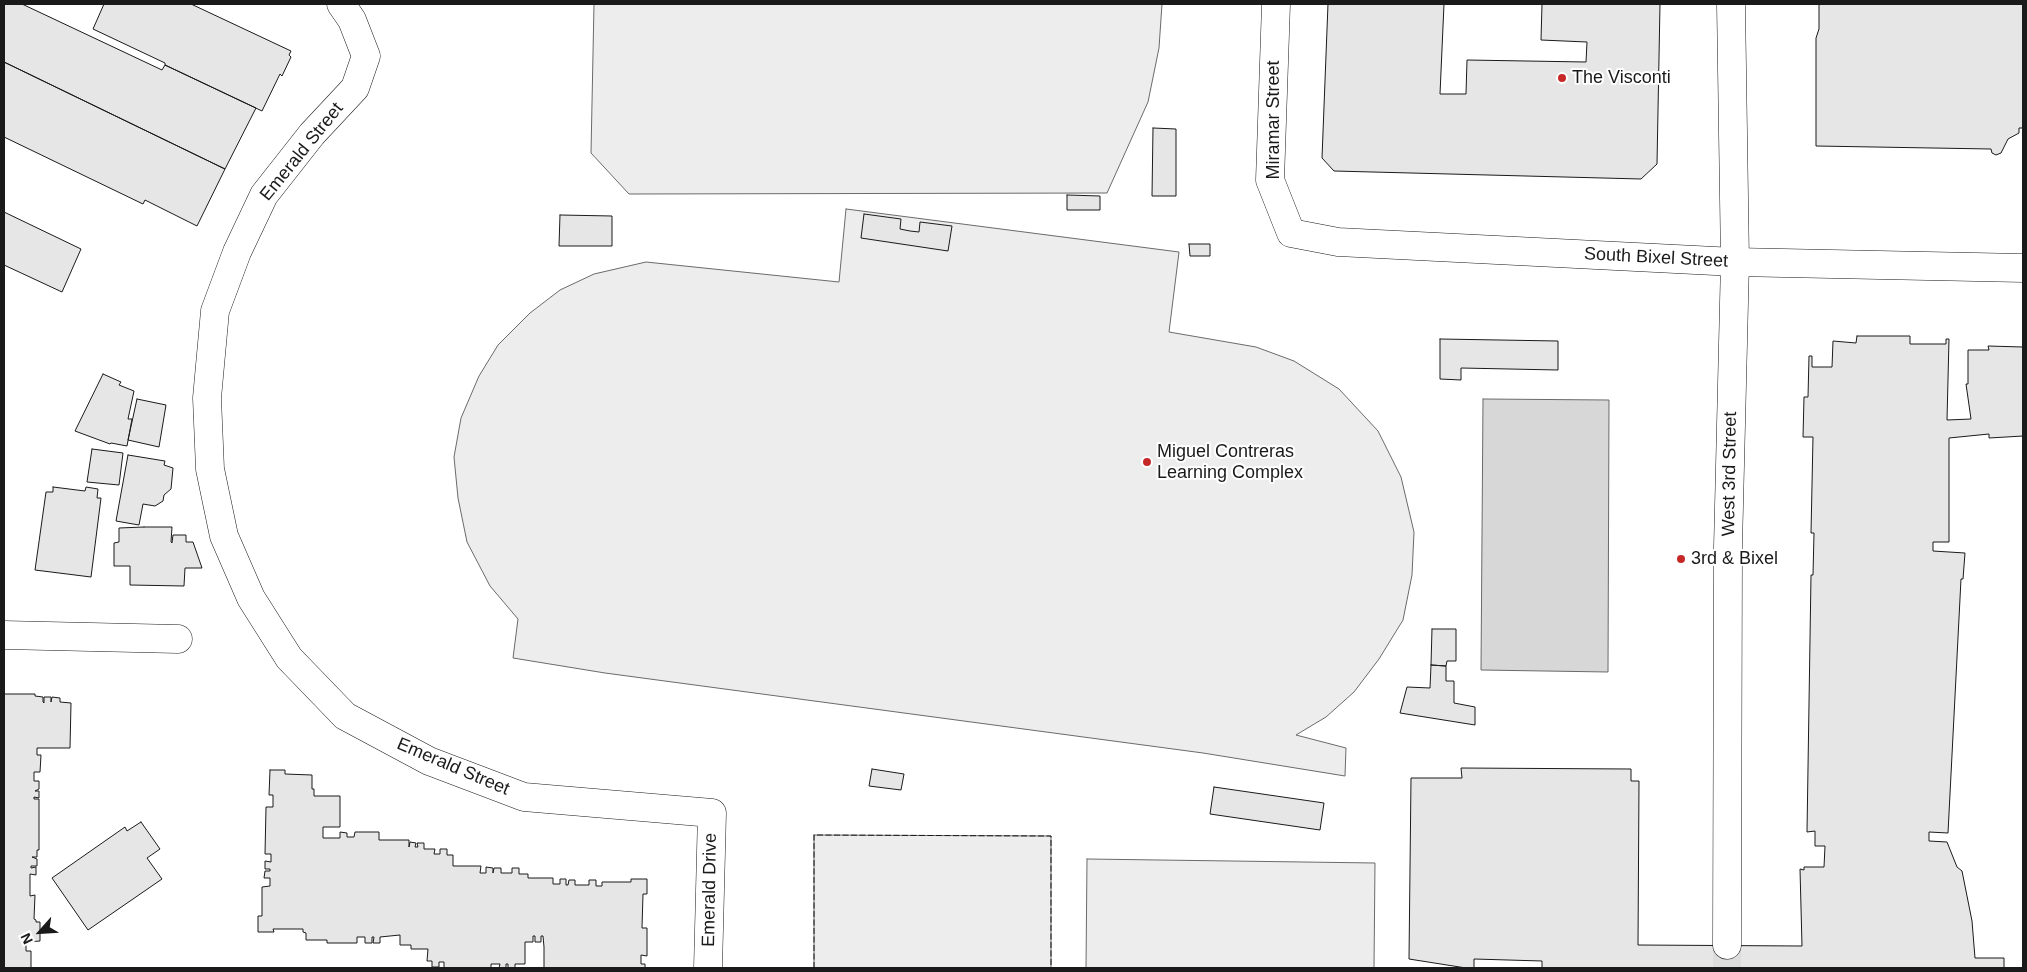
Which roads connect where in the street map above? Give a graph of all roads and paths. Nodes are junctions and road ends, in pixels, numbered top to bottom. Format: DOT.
graph roads {
  1 [pos="341,4"];
  2 [pos="1276,4"];
  3 [pos="1731,4"];
  4 [pos="1291,233"];
  5 [pos="1735,262"];
  6 [pos="2023,268"];
  7 [pos="4,635"];
  8 [pos="178,640"];
  9 [pos="712,813"];
  10 [pos="1728,945"];
  11 [pos="708,968"];
  1 -- 9 [label="street, Emerald Street"];
  2 -- 4 [label="street, Miramar Street"];
  3 -- 5 [label="street, West 3rd Street"];
  4 -- 5 [label="street, South Bixel Street"];
  5 -- 6 [label="street, South Bixel Street"];
  5 -- 10 [label="street, West 3rd Street"];
  7 -- 8 [label="street"];
  9 -- 11 [label="street, Emerald Drive"];
}
